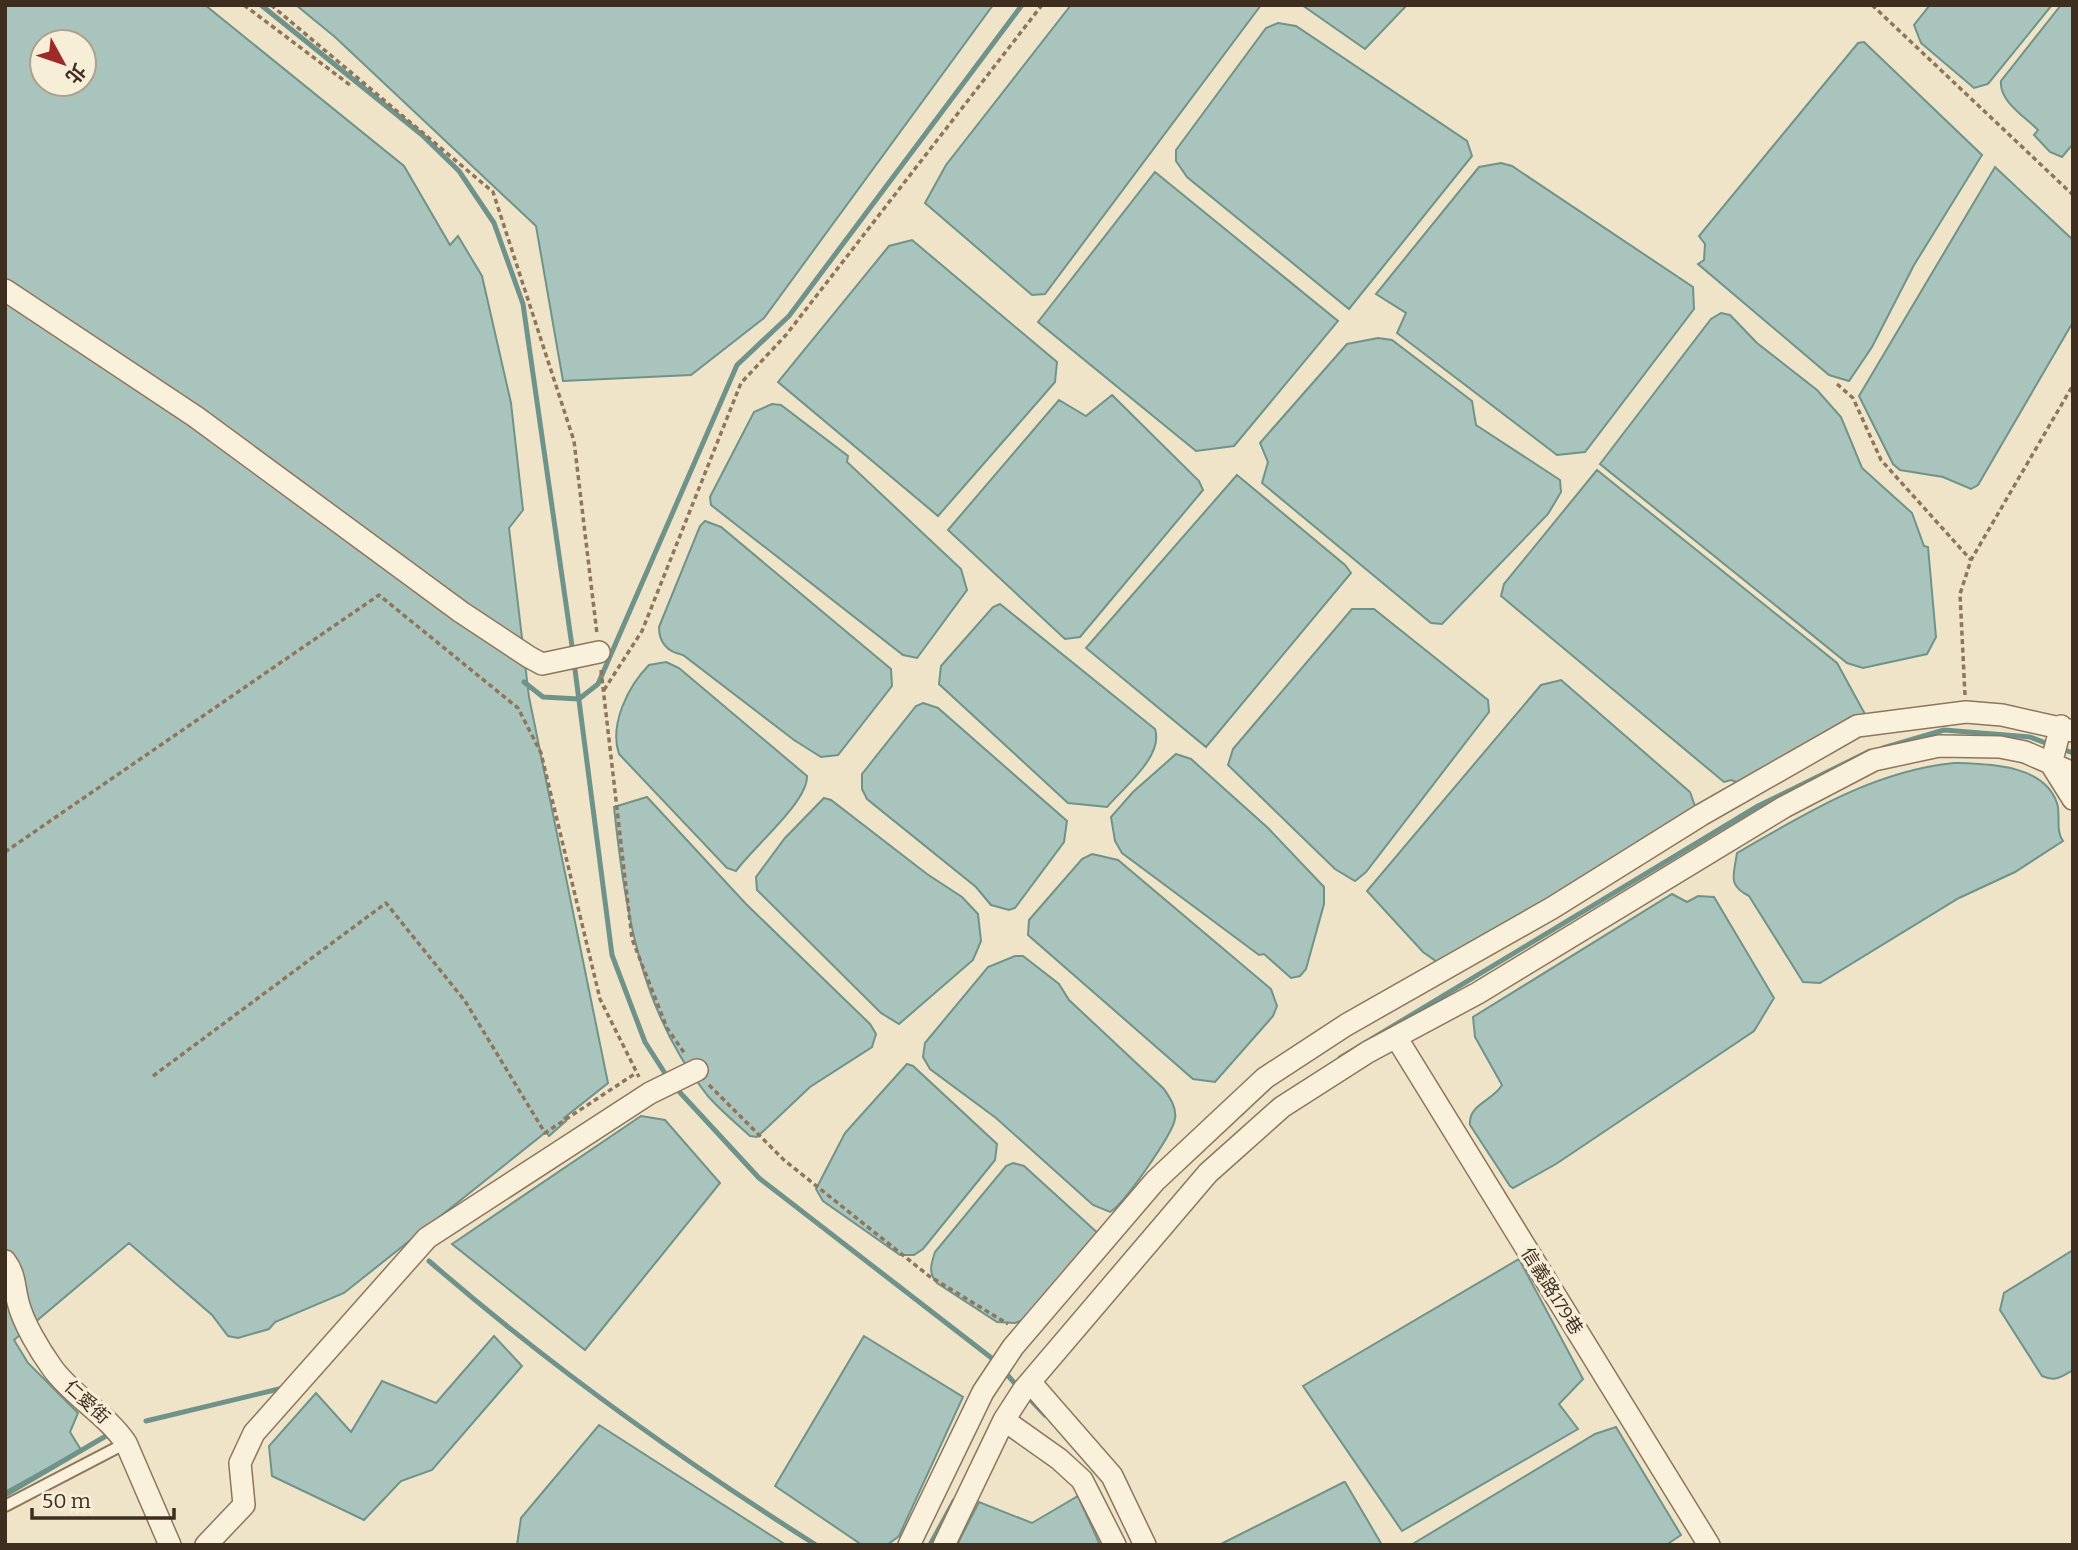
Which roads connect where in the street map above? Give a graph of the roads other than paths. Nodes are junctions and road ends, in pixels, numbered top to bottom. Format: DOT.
graph roads {
  1 [pos="5,290"];
  2 [pos="599,652"];
  3 [pos="2067,729"];
  4 [pos="2051,764"];
  5 [pos="2073,773"];
  6 [pos="2073,799"];
  7 [pos="1396,1037"];
  8 [pos="676,1080"];
  9 [pos="5,1261"];
  10 [pos="1027,1385"];
  11 [pos="1007,1414"];
  12 [pos="125,1443"];
  13 [pos="5,1506"];
  14 [pos="170,1545"];
  15 [pos="206,1545"];
  16 [pos="909,1545"];
  17 [pos="944,1545"];
  18 [pos="1115,1545"];
  19 [pos="1145,1545"];
  20 [pos="1709,1545"];
  1 -- 2 [label="street"];
  3 -- 4 [label="street"];
  3 -- 16 [label="street"];
  4 -- 5 [label="street"];
  4 -- 6 [label="street"];
  4 -- 7 [label="street"];
  7 -- 10 [label="street"];
  7 -- 20 [label="street, 信義路179巷"];
  8 -- 15 [label="street"];
  9 -- 12 [label="street, 仁愛街"];
  10 -- 11 [label="street"];
  10 -- 19 [label="street"];
  11 -- 17 [label="street"];
  11 -- 18 [label="street"];
  12 -- 13 [label="lane"];
  12 -- 14 [label="street, 仁愛街"];
}
